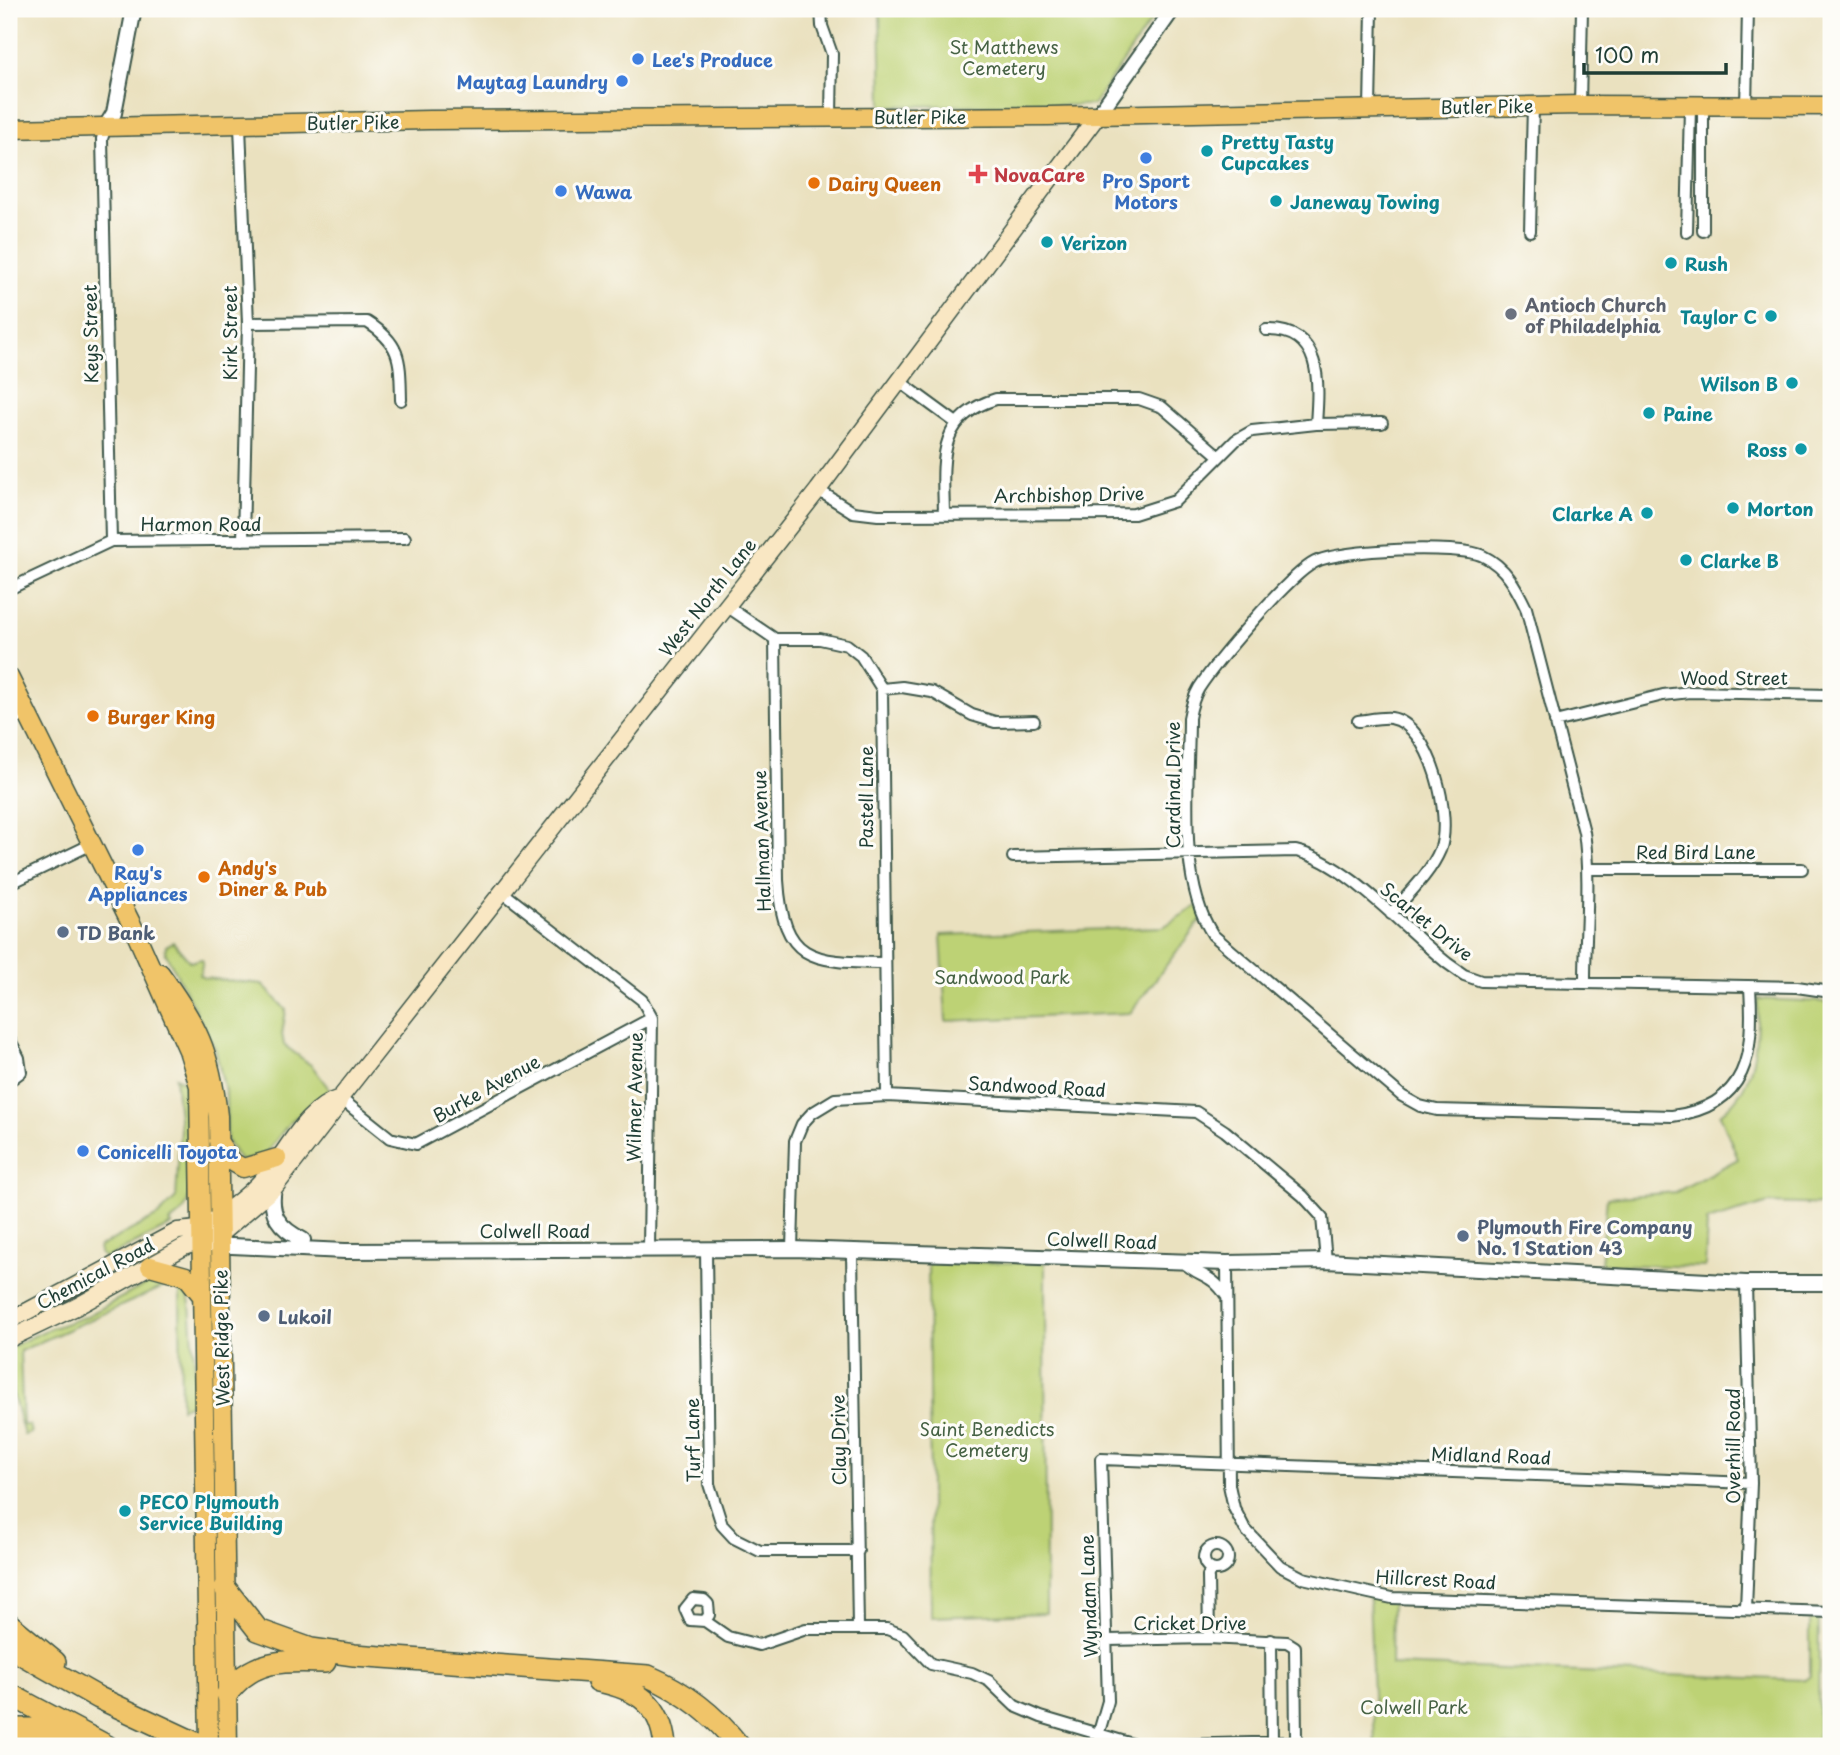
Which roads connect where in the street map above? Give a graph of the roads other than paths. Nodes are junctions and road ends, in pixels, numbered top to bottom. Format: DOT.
graph roads {
  1 [pos="134,9"];
  2 [pos="821,9"];
  3 [pos="1173,9"];
  4 [pos="1372,9"];
  5 [pos="1582,9"];
  6 [pos="1748,9"];
  7 [pos="1580,104"];
  8 [pos="1533,105"];
  9 [pos="1831,106"];
  10 [pos="1696,107"];
  11 [pos="1746,107"];
  12 [pos="1370,108"];
  13 [pos="1098,115"];
  14 [pos="831,116"];
  15 [pos="106,126"];
  16 [pos="240,126"];
  17 [pos="9,129"];
  18 [pos="1530,230"];
  19 [pos="1703,231"];
  20 [pos="1687,232"];
  21 [pos="248,323"];
  22 [pos="1266,330"];
  23 [pos="899,381"];
  24 [pos="401,400"];
  25 [pos="955,422"];
  26 [pos="1382,423"];
  27 [pos="1316,424"];
  28 [pos="1219,456"];
  29 [pos="818,490"];
  30 [pos="944,513"];
  31 [pos="405,538"];
  32 [pos="243,540"];
  33 [pos="111,541"];
  34 [pos="9,589"];
  35 [pos="725,606"];
  36 [pos="775,639"];
  37 [pos="9,677"];
  38 [pos="882,689"];
  39 [pos="1831,695"];
  40 [pos="27,713"];
  41 [pos="9,721"];
  42 [pos="1034,721"];
  43 [pos="1358,721"];
  44 [pos="1555,722"];
  45 [pos="92,844"];
  46 [pos="1189,854"];
  47 [pos="1013,857"];
  48 [pos="1590,869"];
  49 [pos="1802,869"];
  50 [pos="9,884"];
  51 [pos="501,891"];
  52 [pos="1391,914"];
  53 [pos="143,950"];
  54 [pos="884,963"];
  55 [pos="1585,981"];
  56 [pos="1750,987"];
  57 [pos="1831,992"];
  58 [pos="652,1018"];
  59 [pos="9,1038"];
  60 [pos="9,1081"];
  61 [pos="887,1096"];
  62 [pos="340,1098"];
  63 [pos="218,1141"];
  64 [pos="277,1158"];
  65 [pos="274,1188"];
  66 [pos="219,1216"];
  67 [pos="200,1236"];
  68 [pos="303,1240"];
  69 [pos="219,1241"];
  70 [pos="372,1249"];
  71 [pos="649,1249"];
  72 [pos="792,1249"];
  73 [pos="706,1250"];
  74 [pos="852,1252"];
  75 [pos="1182,1261"];
  76 [pos="1326,1261"];
  77 [pos="1227,1263"];
  78 [pos="150,1266"];
  79 [pos="1746,1283"];
  80 [pos="1831,1283"];
  81 [pos="202,1296"];
  82 [pos="1227,1297"];
  83 [pos="9,1321"];
  84 [pos="9,1339"];
  85 [pos="1101,1459"];
  86 [pos="1230,1462"];
  87 [pos="1751,1483"];
  88 [pos="858,1551"];
  89 [pos="1211,1569"];
  90 [pos="225,1588"];
  91 [pos="1746,1609"];
  92 [pos="1831,1612"];
  93 [pos="705,1621"];
  94 [pos="9,1624"];
  95 [pos="858,1627"];
  96 [pos="1209,1638"];
  97 [pos="1108,1640"];
  98 [pos="1271,1640"];
  99 [pos="9,1647"];
  100 [pos="218,1692"];
  101 [pos="9,1694"];
  102 [pos="99,1699"];
  103 [pos="9,1729"];
  104 [pos="1099,1732"];
  105 [pos="1272,1742"];
  106 [pos="89,1746"];
  107 [pos="107,1746"];
  108 [pos="202,1746"];
  109 [pos="209,1746"];
  110 [pos="228,1746"];
  111 [pos="665,1746"];
  112 [pos="739,1746"];
  1 -- 15 [label="street"];
  2 -- 14 [label="street"];
  3 -- 13 [label="street"];
  4 -- 12 [label="street"];
  5 -- 7 [label="street"];
  6 -- 11 [label="street"];
  7 -- 8 [label="main road, Butler Pike"];
  7 -- 10 [label="main road, Butler Pike"];
  8 -- 12 [label="main road, Butler Pike"];
  8 -- 18 [label="street"];
  9 -- 11 [label="main road, Butler Pike"];
  10 -- 11 [label="main road, Butler Pike"];
  10 -- 19 [label="street"];
  10 -- 20 [label="street"];
  12 -- 13 [label="main road, Butler Pike"];
  13 -- 14 [label="main road, Butler Pike"];
  13 -- 23 [label="main road, West North Lane"];
  14 -- 16 [label="main road, Butler Pike"];
  15 -- 16 [label="main road, Butler Pike"];
  15 -- 17 [label="main road, Butler Pike"];
  15 -- 33 [label="street, Keys Street"];
  16 -- 21 [label="street, Kirk Street"];
  21 -- 24 [label="street"];
  21 -- 32 [label="street, Kirk Street"];
  22 -- 27 [label="street"];
  23 -- 25 [label="street"];
  23 -- 29 [label="main road, West North Lane"];
  25 -- 28 [label="street"];
  25 -- 30 [label="street"];
  26 -- 27 [label="street, Archbishop Drive"];
  27 -- 28 [label="street, Archbishop Drive"];
  28 -- 30 [label="street, Archbishop Drive"];
  29 -- 30 [label="street, Archbishop Drive"];
  29 -- 35 [label="main road, West North Lane"];
  31 -- 32 [label="street, Harmon Road"];
  32 -- 33 [label="street, Harmon Road"];
  33 -- 34 [label="street, Harmon Road"];
  35 -- 36 [label="street"];
  35 -- 51 [label="main road, West North Lane"];
  36 -- 38 [label="street"];
  36 -- 54 [label="street, Hallman Avenue"];
  37 -- 40 [label="main road, West Ridge Pike"];
  38 -- 42 [label="street"];
  38 -- 54 [label="street, Pastell Lane"];
  39 -- 44 [label="street, Wood Street"];
  40 -- 41 [label="street"];
  40 -- 45 [label="main road, West Ridge Pike"];
  43 -- 52 [label="street"];
  44 -- 46 [label="street, Cardinal Drive"];
  44 -- 48 [label="street, Cardinal Drive"];
  45 -- 50 [label="street"];
  45 -- 53 [label="main road, West Ridge Pike"];
  46 -- 47 [label="street, Scarlet Drive"];
  46 -- 52 [label="street, Scarlet Drive"];
  46 -- 56 [label="street, Cardinal Drive"];
  48 -- 49 [label="street, Red Bird Lane"];
  48 -- 55 [label="street, Cardinal Drive"];
  51 -- 58 [label="street, Wilmer Avenue"];
  51 -- 62 [label="main road, West North Lane"];
  52 -- 55 [label="street, Scarlet Drive"];
  53 -- 63 [label="main road, West Ridge Pike"];
  53 -- 67 [label="main road, West Ridge Pike"];
  54 -- 61 [label="street, Pastell Lane"];
  55 -- 56 [label="street, Scarlet Drive"];
  56 -- 57 [label="street, Scarlet Drive"];
  58 -- 62 [label="street, Burke Avenue"];
  58 -- 71 [label="street, Wilmer Avenue"];
  59 -- 60 [label="street"];
  61 -- 72 [label="street, Sandwood Road"];
  61 -- 76 [label="street, Sandwood Road"];
  62 -- 64 [label="main road, West North Lane"];
  62 -- 65 [label="main road, West North Lane"];
  63 -- 64 [label="main road"];
  63 -- 66 [label="main road, West Ridge Pike"];
  64 -- 66 [label="main road, West North Lane"];
  65 -- 68 [label="street"];
  65 -- 69 [label="main road, West North Lane"];
  66 -- 67 [label="main road, West North Lane"];
  66 -- 69 [label="main road, West Ridge Pike"];
  67 -- 69 [label="main road"];
  67 -- 78 [label="main road, Chemical Road"];
  67 -- 81 [label="main road, West Ridge Pike"];
  67 -- 83 [label="main road, Chemical Road"];
  68 -- 69 [label="street, Colwell Road"];
  68 -- 70 [label="street, Colwell Road"];
  69 -- 70 [label="street, Colwell Road"];
  69 -- 90 [label="main road, West Ridge Pike"];
  70 -- 71 [label="street, Colwell Road"];
  71 -- 73 [label="street, Colwell Road"];
  72 -- 73 [label="street, Colwell Road"];
  72 -- 74 [label="street, Colwell Road"];
  73 -- 88 [label="street, Turf Lane"];
  74 -- 75 [label="street, Colwell Road"];
  74 -- 88 [label="street, Clay Drive"];
  75 -- 77 [label="street, Colwell Road"];
  75 -- 82 [label="street"];
  76 -- 77 [label="street, Colwell Road"];
  76 -- 79 [label="street, Colwell Road"];
  77 -- 82 [label="street, Hillcrest Road"];
  78 -- 81 [label="main road"];
  78 -- 84 [label="main road, Chemical Road"];
  79 -- 80 [label="street, Colwell Road"];
  79 -- 87 [label="street, Overhill Road"];
  81 -- 100 [label="main road, West Ridge Pike"];
  82 -- 86 [label="street, Hillcrest Road"];
  85 -- 86 [label="street, Midland Road"];
  85 -- 97 [label="street, Wyndam Lane"];
  86 -- 87 [label="street, Midland Road"];
  86 -- 91 [label="street, Hillcrest Road"];
  87 -- 91 [label="street, Overhill Road"];
  88 -- 95 [label="street, Clay Drive"];
  89 -- 96 [label="street"];
  90 -- 100 [label="main road, West Ridge Pike"];
  90 -- 112 [label="highway"];
  91 -- 92 [label="street, Hillcrest Road"];
  93 -- 95 [label="street"];
  94 -- 102 [label="highway"];
  95 -- 104 [label="street"];
  96 -- 97 [label="street, Cricket Drive"];
  96 -- 98 [label="street, Cricket Drive"];
  97 -- 104 [label="street, Wyndam Lane"];
  98 -- 105 [label="street"];
  98 -- 105 [label="street"];
  99 -- 102 [label="highway"];
  100 -- 109 [label="main road, West Ridge Pike"];
  100 -- 110 [label="main road, West Ridge Pike"];
  100 -- 111 [label="highway"];
  101 -- 107 [label="highway"];
  102 -- 108 [label="highway"];
  103 -- 106 [label="highway"];
  104 -- 105 [label="street"];
}
